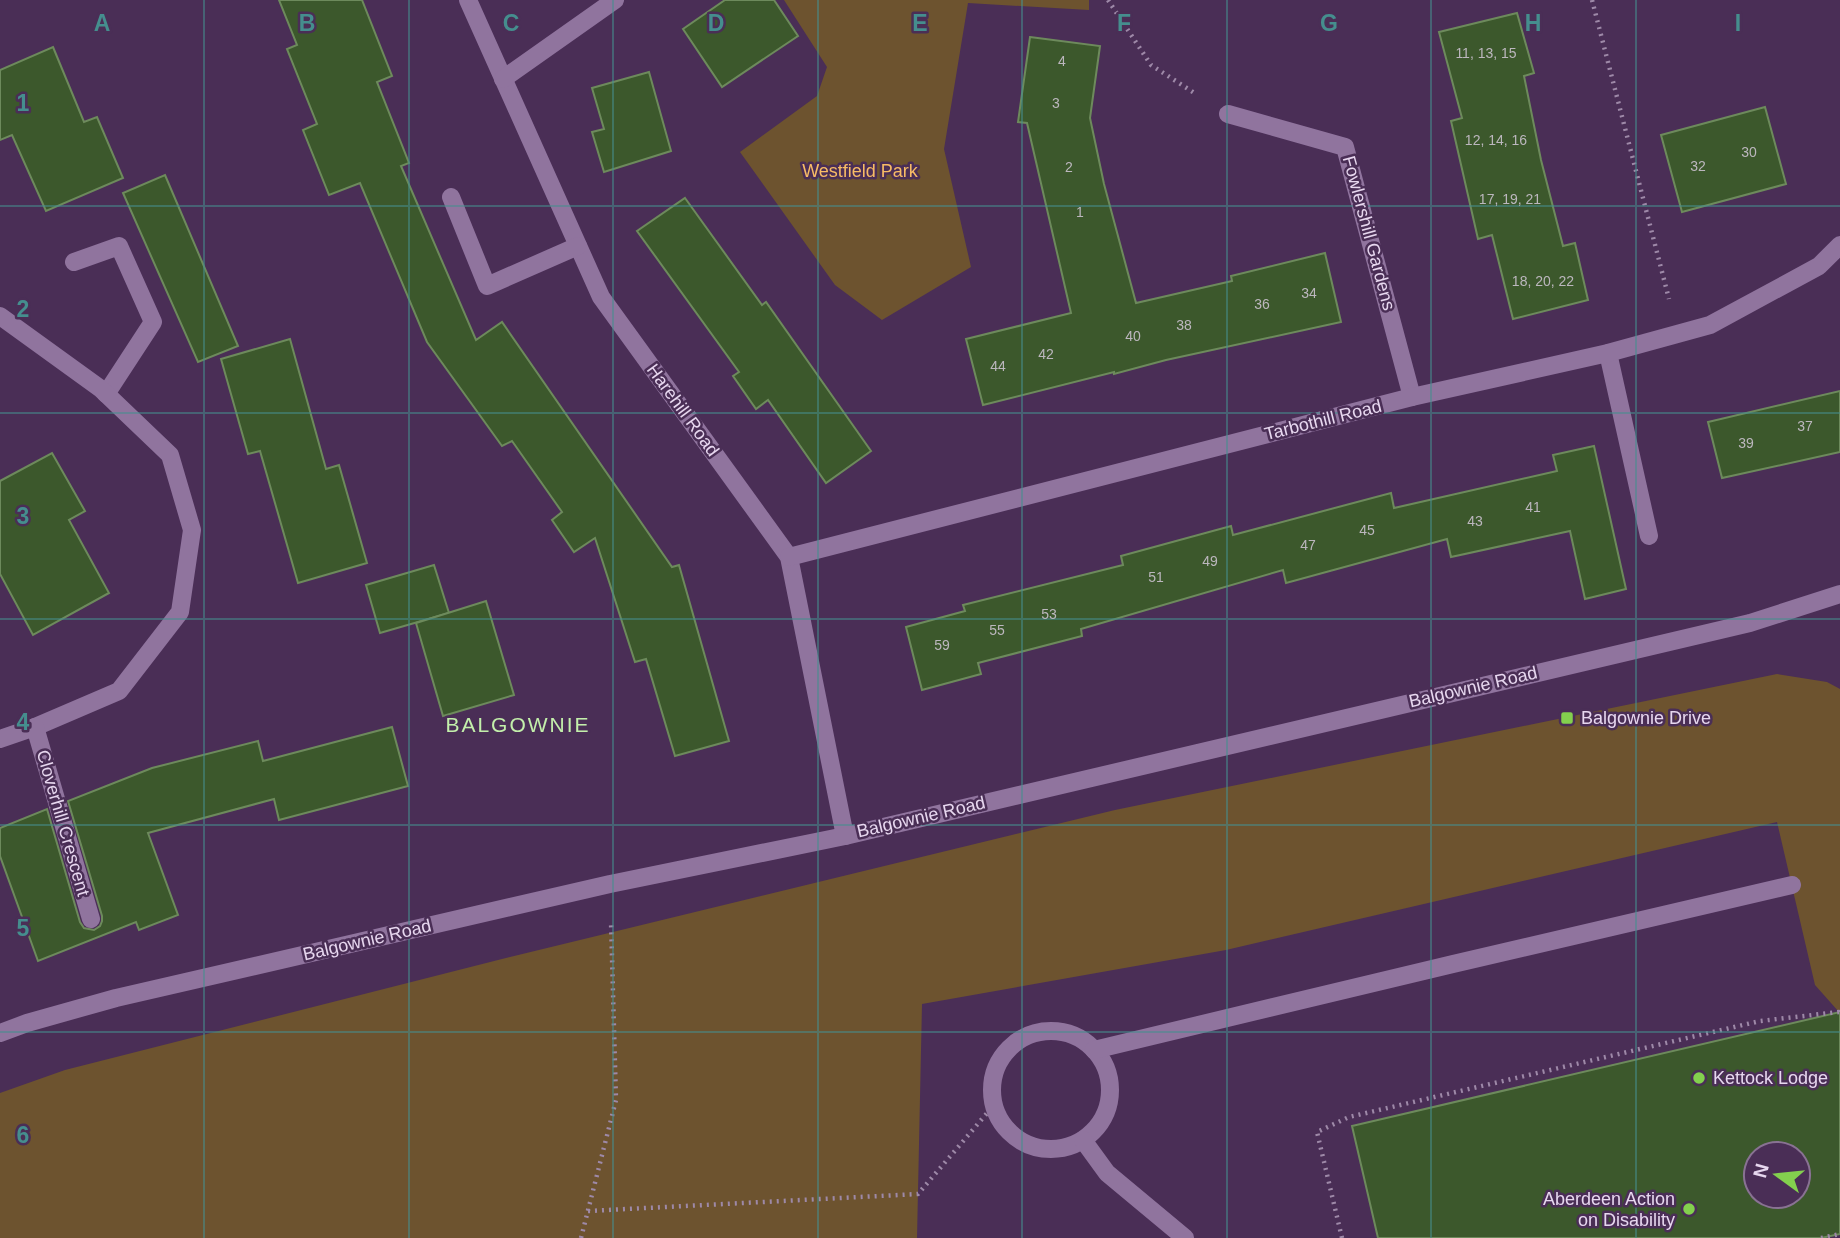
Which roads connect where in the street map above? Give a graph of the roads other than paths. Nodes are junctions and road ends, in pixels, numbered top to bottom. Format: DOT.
graph roads {
  1 [pos="468,0"];
  2 [pos="615,0"];
  3 [pos="503,79"];
  4 [pos="1228,114"];
  5 [pos="451,197"];
  6 [pos="1840,245"];
  7 [pos="578,246"];
  8 [pos="74,262"];
  9 [pos="0,316"];
  10 [pos="1608,353"];
  11 [pos="106,394"];
  12 [pos="1412,397"];
  13 [pos="1649,536"];
  14 [pos="789,557"];
  15 [pos="1840,594"];
  16 [pos="35,727"];
  17 [pos="0,739"];
  18 [pos="845,836"];
  19 [pos="1792,886"];
  20 [pos="91,919"];
  21 [pos="0,1033"];
  22 [pos="1094,1049"];
  23 [pos="1083,1140"];
  24 [pos="1185,1238"];
  1 -- 3 [label="street, Harehill Road"];
  2 -- 3 [label="street"];
  3 -- 7 [label="street, Harehill Road"];
  4 -- 12 [label="street, Fowlershill Gardens"];
  5 -- 7 [label="street"];
  6 -- 10 [label="street, Tarbothill Road"];
  7 -- 14 [label="street, Harehill Road"];
  8 -- 11 [label="street"];
  9 -- 11 [label="street, Cloverhill Crescent"];
  10 -- 12 [label="street, Tarbothill Road"];
  10 -- 13 [label="street"];
  11 -- 16 [label="street, Cloverhill Crescent"];
  12 -- 14 [label="street, Tarbothill Road"];
  14 -- 18 [label="street, Harehill Road"];
  15 -- 18 [label="street, Balgownie Road"];
  16 -- 17 [label="street, Cloverhill Crescent"];
  16 -- 20 [label="street, Cloverhill Crescent"];
  18 -- 21 [label="street, Balgownie Road"];
  19 -- 22 [label="street"];
  22 -- 23 [label="street"];
  22 -- 23 [label="street"];
  23 -- 24 [label="street"];
}
